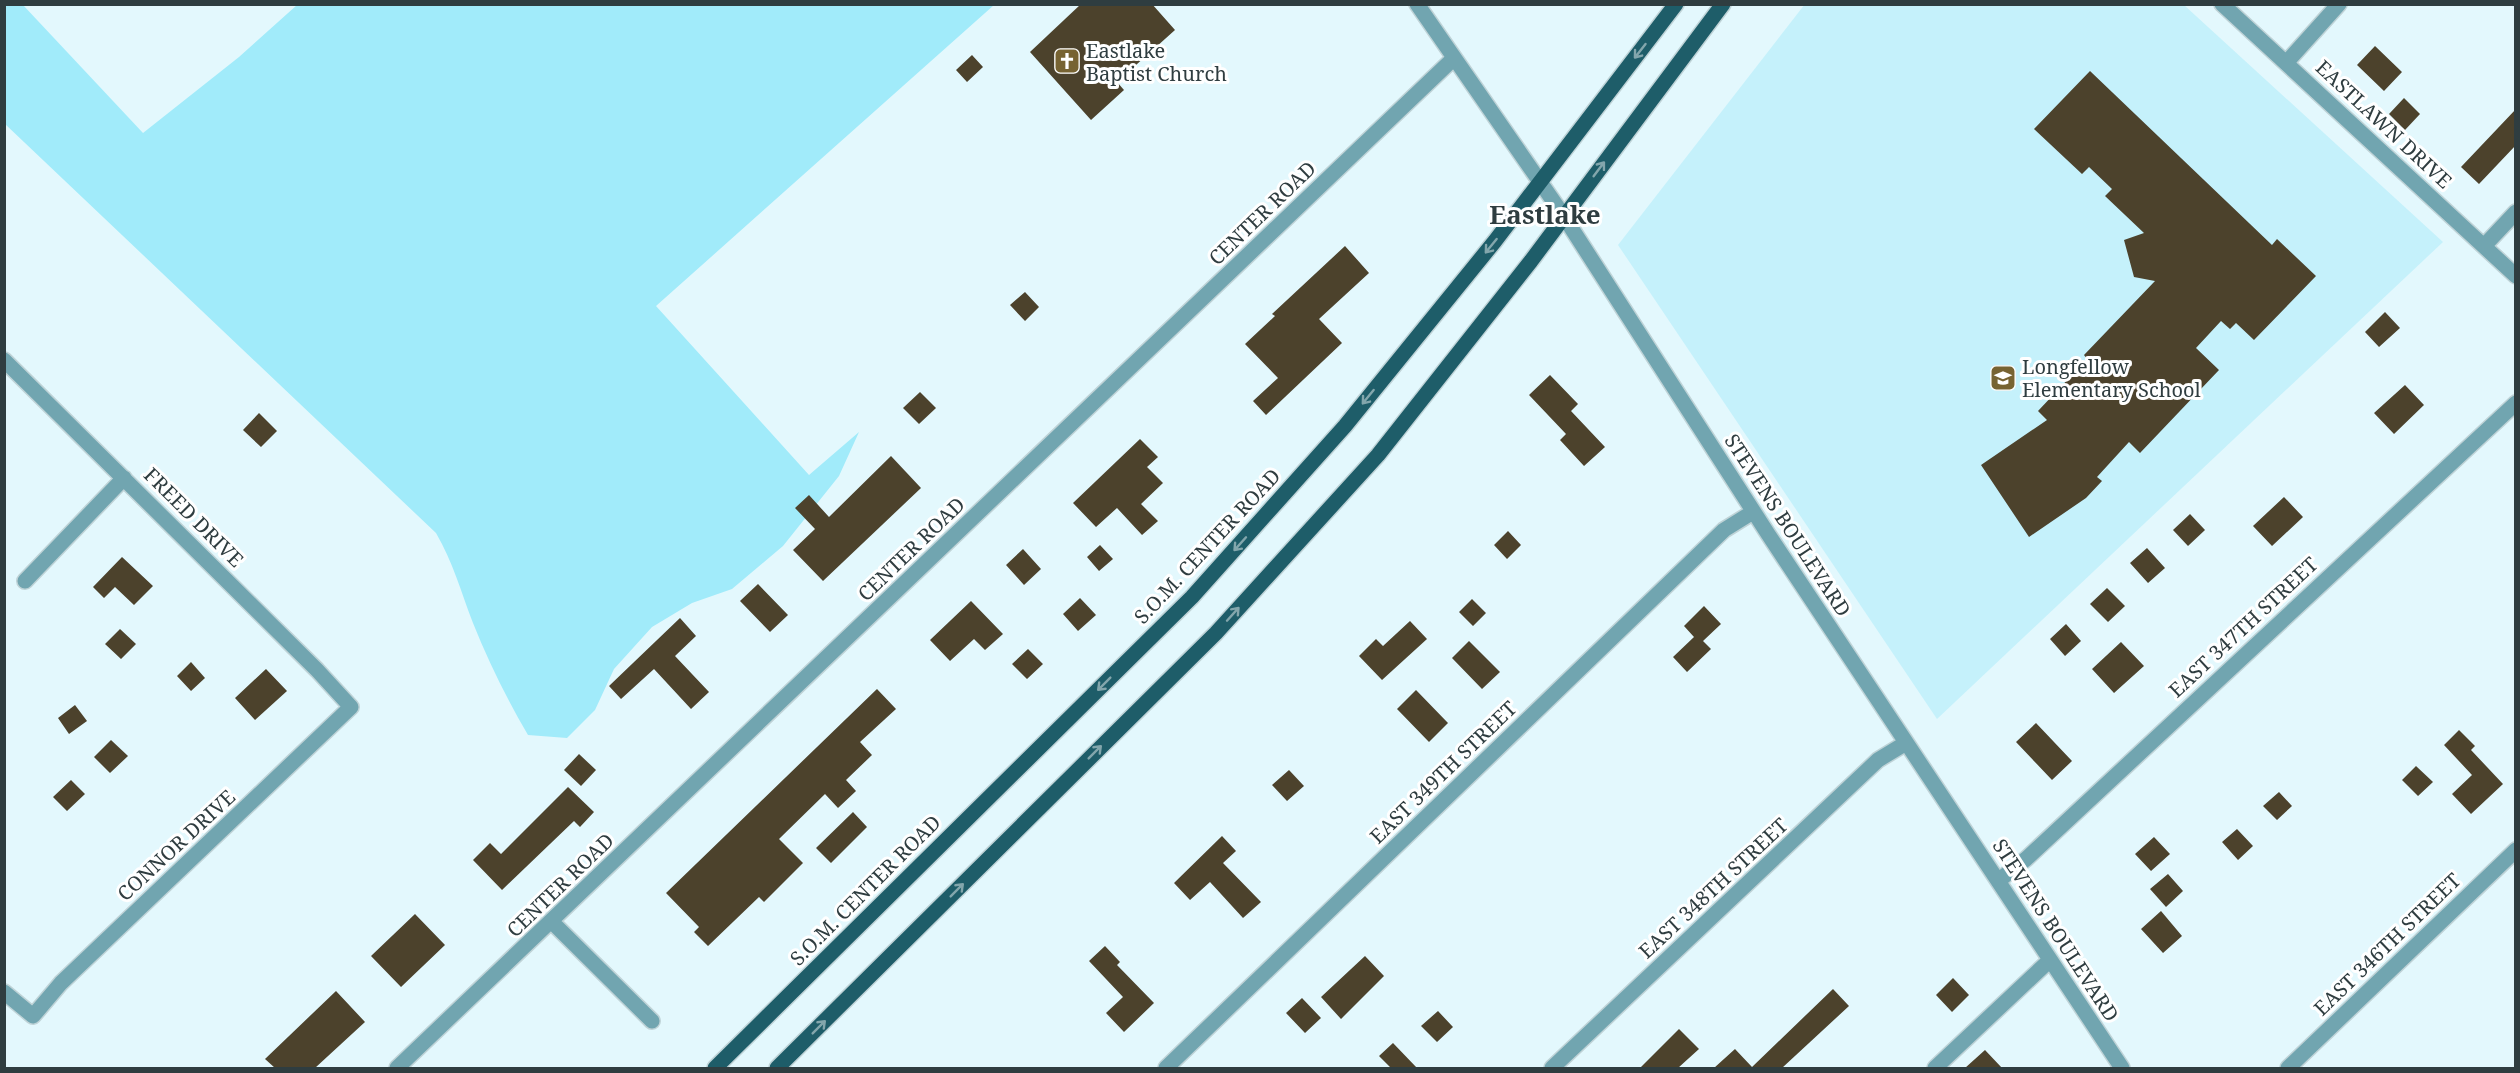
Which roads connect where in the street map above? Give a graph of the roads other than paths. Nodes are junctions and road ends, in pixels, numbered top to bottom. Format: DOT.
graph roads {
  1 [pos="1418,4"];
  2 [pos="1676,4"];
  3 [pos="1723,4"];
  4 [pos="2222,4"];
  5 [pos="2339,4"];
  6 [pos="1453,59"];
  7 [pos="2286,63"];
  8 [pos="1539,182"];
  9 [pos="2516,212"];
  10 [pos="1563,215"];
  11 [pos="2484,246"];
  12 [pos="2516,276"];
  13 [pos="4,360"];
  14 [pos="2516,403"];
  15 [pos="124,478"];
  16 [pos="1753,512"];
  17 [pos="25,581"];
  18 [pos="351,707"];
  19 [pos="1906,743"];
  20 [pos="2516,850"];
  21 [pos="1998,880"];
  22 [pos="552,922"];
  23 [pos="2050,960"];
  24 [pos="4,992"];
  25 [pos="652,1021"];
  26 [pos="397,1068"];
  27 [pos="715,1068"];
  28 [pos="777,1068"];
  29 [pos="1166,1068"];
  30 [pos="1552,1068"];
  31 [pos="1935,1068"];
  32 [pos="2122,1068"];
  33 [pos="2288,1068"];
  1 -- 6 [label="street, STEVENS BOULEVARD"];
  2 -- 8 [label="main road, S.O.M. CENTER ROAD, one-way"];
  10 -- 3 [label="main road, one-way"];
  4 -- 7 [label="street, EASTLAWN DRIVE"];
  5 -- 7 [label="street"];
  6 -- 8 [label="street, STEVENS BOULEVARD"];
  6 -- 22 [label="street, CENTER ROAD"];
  7 -- 11 [label="street, EASTLAWN DRIVE"];
  8 -- 10 [label="street, STEVENS BOULEVARD"];
  8 -- 27 [label="main road, S.O.M. CENTER ROAD, one-way"];
  9 -- 11 [label="street"];
  10 -- 16 [label="street, STEVENS BOULEVARD"];
  28 -- 10 [label="main road, one-way"];
  11 -- 12 [label="street, EASTLAWN DRIVE"];
  13 -- 15 [label="street, FREED DRIVE"];
  14 -- 21 [label="street, EAST 347TH STREET"];
  15 -- 17 [label="street"];
  15 -- 18 [label="street, FREED DRIVE"];
  16 -- 19 [label="street, STEVENS BOULEVARD"];
  16 -- 29 [label="street, EAST 349TH STREET"];
  18 -- 24 [label="street, CONNOR DRIVE"];
  19 -- 21 [label="street, STEVENS BOULEVARD"];
  19 -- 30 [label="street, EAST 348TH STREET"];
  20 -- 33 [label="street, EAST 346TH STREET"];
  21 -- 23 [label="street, STEVENS BOULEVARD"];
  22 -- 25 [label="street"];
  22 -- 26 [label="street, CENTER ROAD"];
  23 -- 31 [label="street"];
  23 -- 32 [label="street, STEVENS BOULEVARD"];
}
